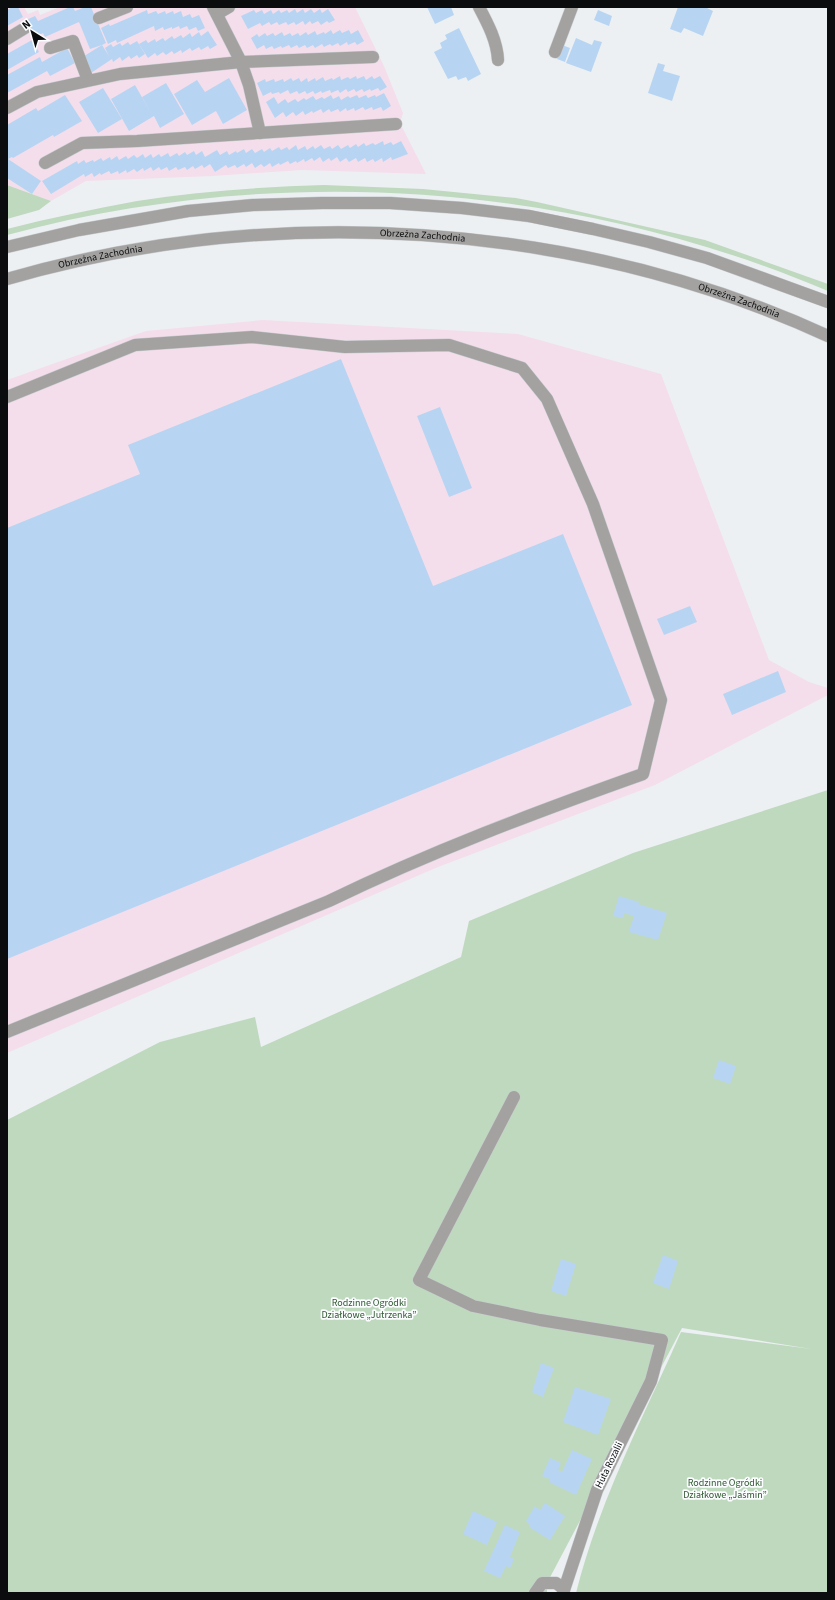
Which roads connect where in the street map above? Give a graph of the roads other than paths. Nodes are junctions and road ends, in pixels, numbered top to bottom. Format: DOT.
graph roads {
  1 [pos="127,7"];
  2 [pos="229,7"];
  3 [pos="479,7"];
  4 [pos="572,7"];
  5 [pos="215,10"];
  6 [pos="99,18"];
  7 [pos="25,28"];
  8 [pos="7,39"];
  9 [pos="50,48"];
  10 [pos="555,52"];
  11 [pos="373,57"];
  12 [pos="498,60"];
  13 [pos="241,62"];
  14 [pos="88,80"];
  15 [pos="7,108"];
  16 [pos="396,124"];
  17 [pos="260,133"];
  18 [pos="45,163"];
  19 [pos="7,246"];
  20 [pos="7,279"];
  21 [pos="828,302"];
  22 [pos="828,336"];
  23 [pos="7,398"];
  24 [pos="7,1032"];
  25 [pos="514,1097"];
  26 [pos="563,1591"];
  27 [pos="535,1593"];
  1 -- 6 [label="street"];
  2 -- 5 [label="street"];
  3 -- 12 [label="street"];
  4 -- 10 [label="street"];
  5 -- 13 [label="street"];
  7 -- 8 [label="street"];
  9 -- 14 [label="street"];
  11 -- 13 [label="street"];
  13 -- 14 [label="street"];
  13 -- 17 [label="street"];
  14 -- 15 [label="street"];
  16 -- 17 [label="street"];
  17 -- 18 [label="street"];
  19 -- 21 [label="street"];
  20 -- 22 [label="street, Obrzeżna Zachodnia"];
  23 -- 24 [label="street"];
  25 -- 26 [label="street, Huta Rozalii"];
  26 -- 27 [label="street"];
}
